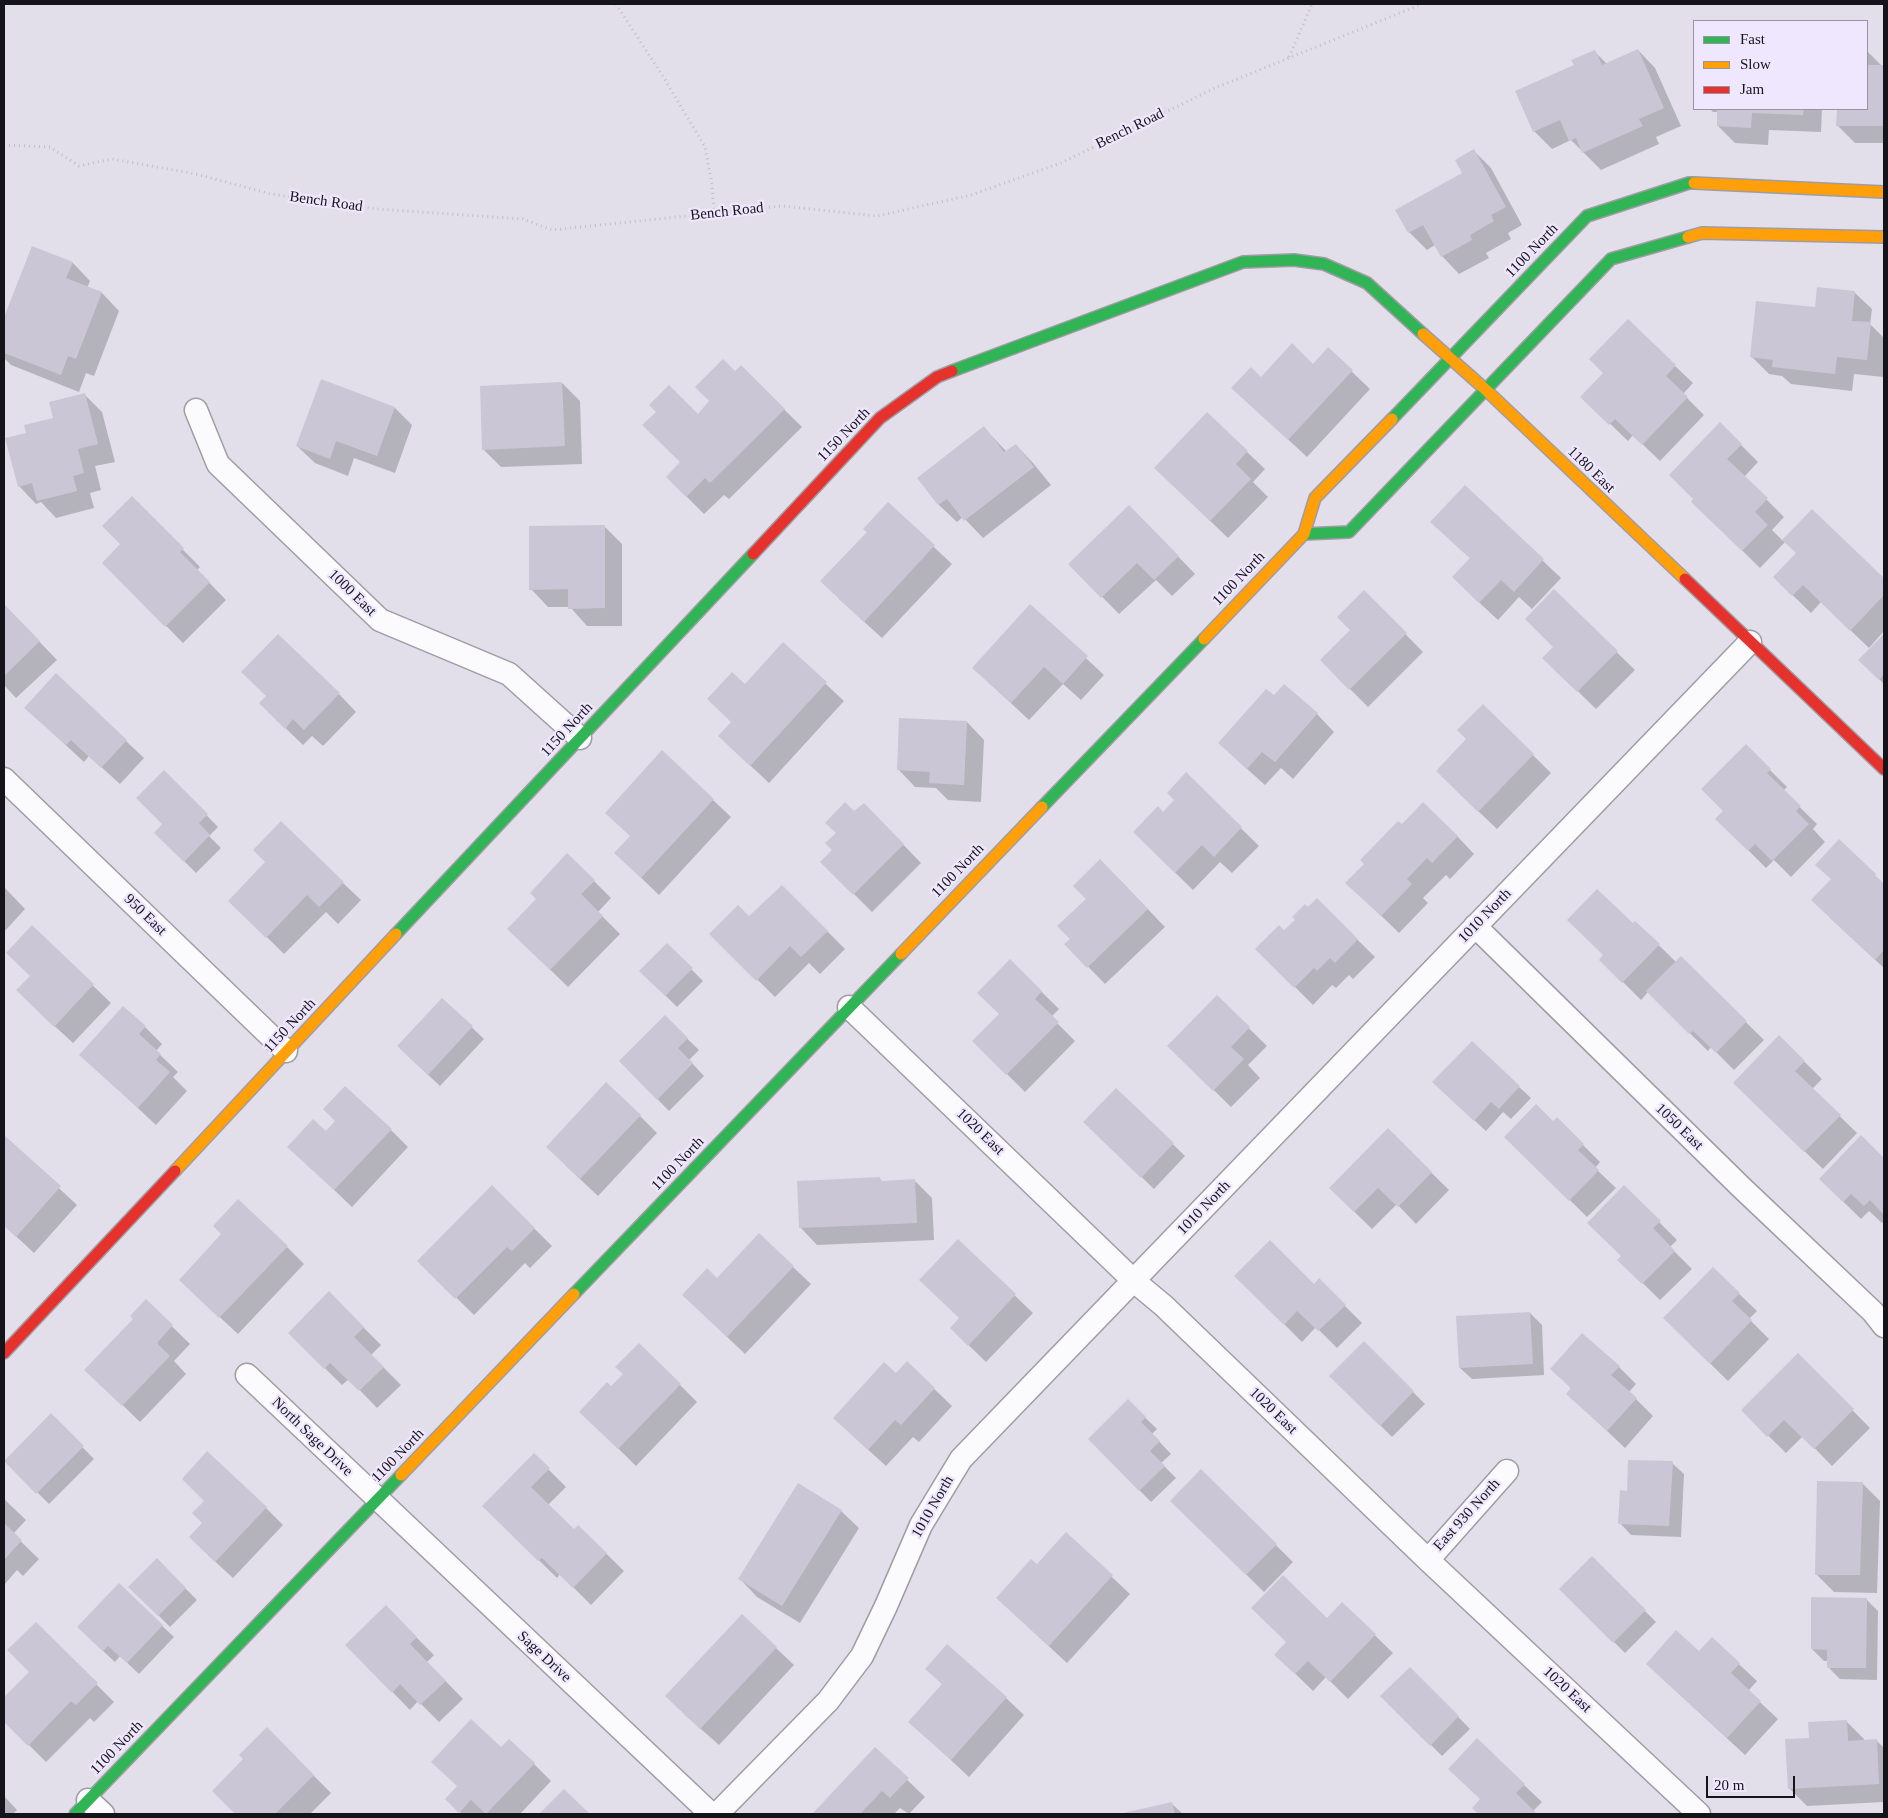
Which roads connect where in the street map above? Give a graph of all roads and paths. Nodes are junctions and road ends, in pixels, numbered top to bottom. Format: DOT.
graph roads {
  1 [pos="616,4"];
  2 [pos="1312,4"];
  3 [pos="1422,4"];
  4 [pos="1289,58"];
  5 [pos="4,145"];
  6 [pos="1884,192"];
  7 [pos="714,213"];
  8 [pos="1884,237"];
  9 [pos="1243,262"];
  10 [pos="1450,357"];
  11 [pos="1486,390"];
  12 [pos="196,410"];
  13 [pos="1304,534"];
  14 [pos="1750,642"];
  15 [pos="580,738"];
  16 [pos="1884,769"];
  17 [pos="4,778"];
  18 [pos="1475,926"];
  19 [pos="849,1007"];
  20 [pos="286,1051"];
  21 [pos="1134,1281"];
  22 [pos="1884,1326"];
  23 [pos="7,1342"];
  24 [pos="247,1375"];
  25 [pos="1507,1471"];
  26 [pos="377,1500"];
  27 [pos="1428,1560"];
  28 [pos="89,1810"];
  29 [pos="711,1814"];
  30 [pos="717,1814"];
  31 [pos="1699,1814"];
  1 -- 7 [label="path"];
  2 -- 4 [label="path"];
  3 -- 4 [label="path, Bench Road"];
  4 -- 7 [label="path, Bench Road"];
  5 -- 7 [label="path, Bench Road"];
  6 -- 10 [label="street, 1100 North"];
  8 -- 11 [label="street"];
  9 -- 10 [label="street, 1180 East"];
  9 -- 15 [label="street, 1150 North"];
  10 -- 11 [label="street, 1180 East"];
  10 -- 13 [label="street, 1100 North"];
  11 -- 13 [label="street"];
  11 -- 14 [label="street, 1180 East"];
  12 -- 15 [label="street, 1000 East"];
  13 -- 19 [label="street, 1100 North"];
  14 -- 16 [label="street, 1180 East"];
  14 -- 18 [label="street, 1010 North"];
  15 -- 20 [label="street, 1150 North"];
  17 -- 20 [label="street, 950 East"];
  18 -- 21 [label="street, 1010 North"];
  18 -- 22 [label="street, 1050 East"];
  19 -- 21 [label="street, 1020 East"];
  19 -- 26 [label="street, 1100 North"];
  20 -- 23 [label="street, 1150 North"];
  21 -- 27 [label="street, 1020 East"];
  21 -- 30 [label="street, 1010 North"];
  24 -- 26 [label="street, North Sage Drive"];
  25 -- 27 [label="street, East 930 North"];
  26 -- 28 [label="street, 1100 North"];
  26 -- 29 [label="street, Sage Drive"];
  27 -- 31 [label="street, 1020 East"];
}
